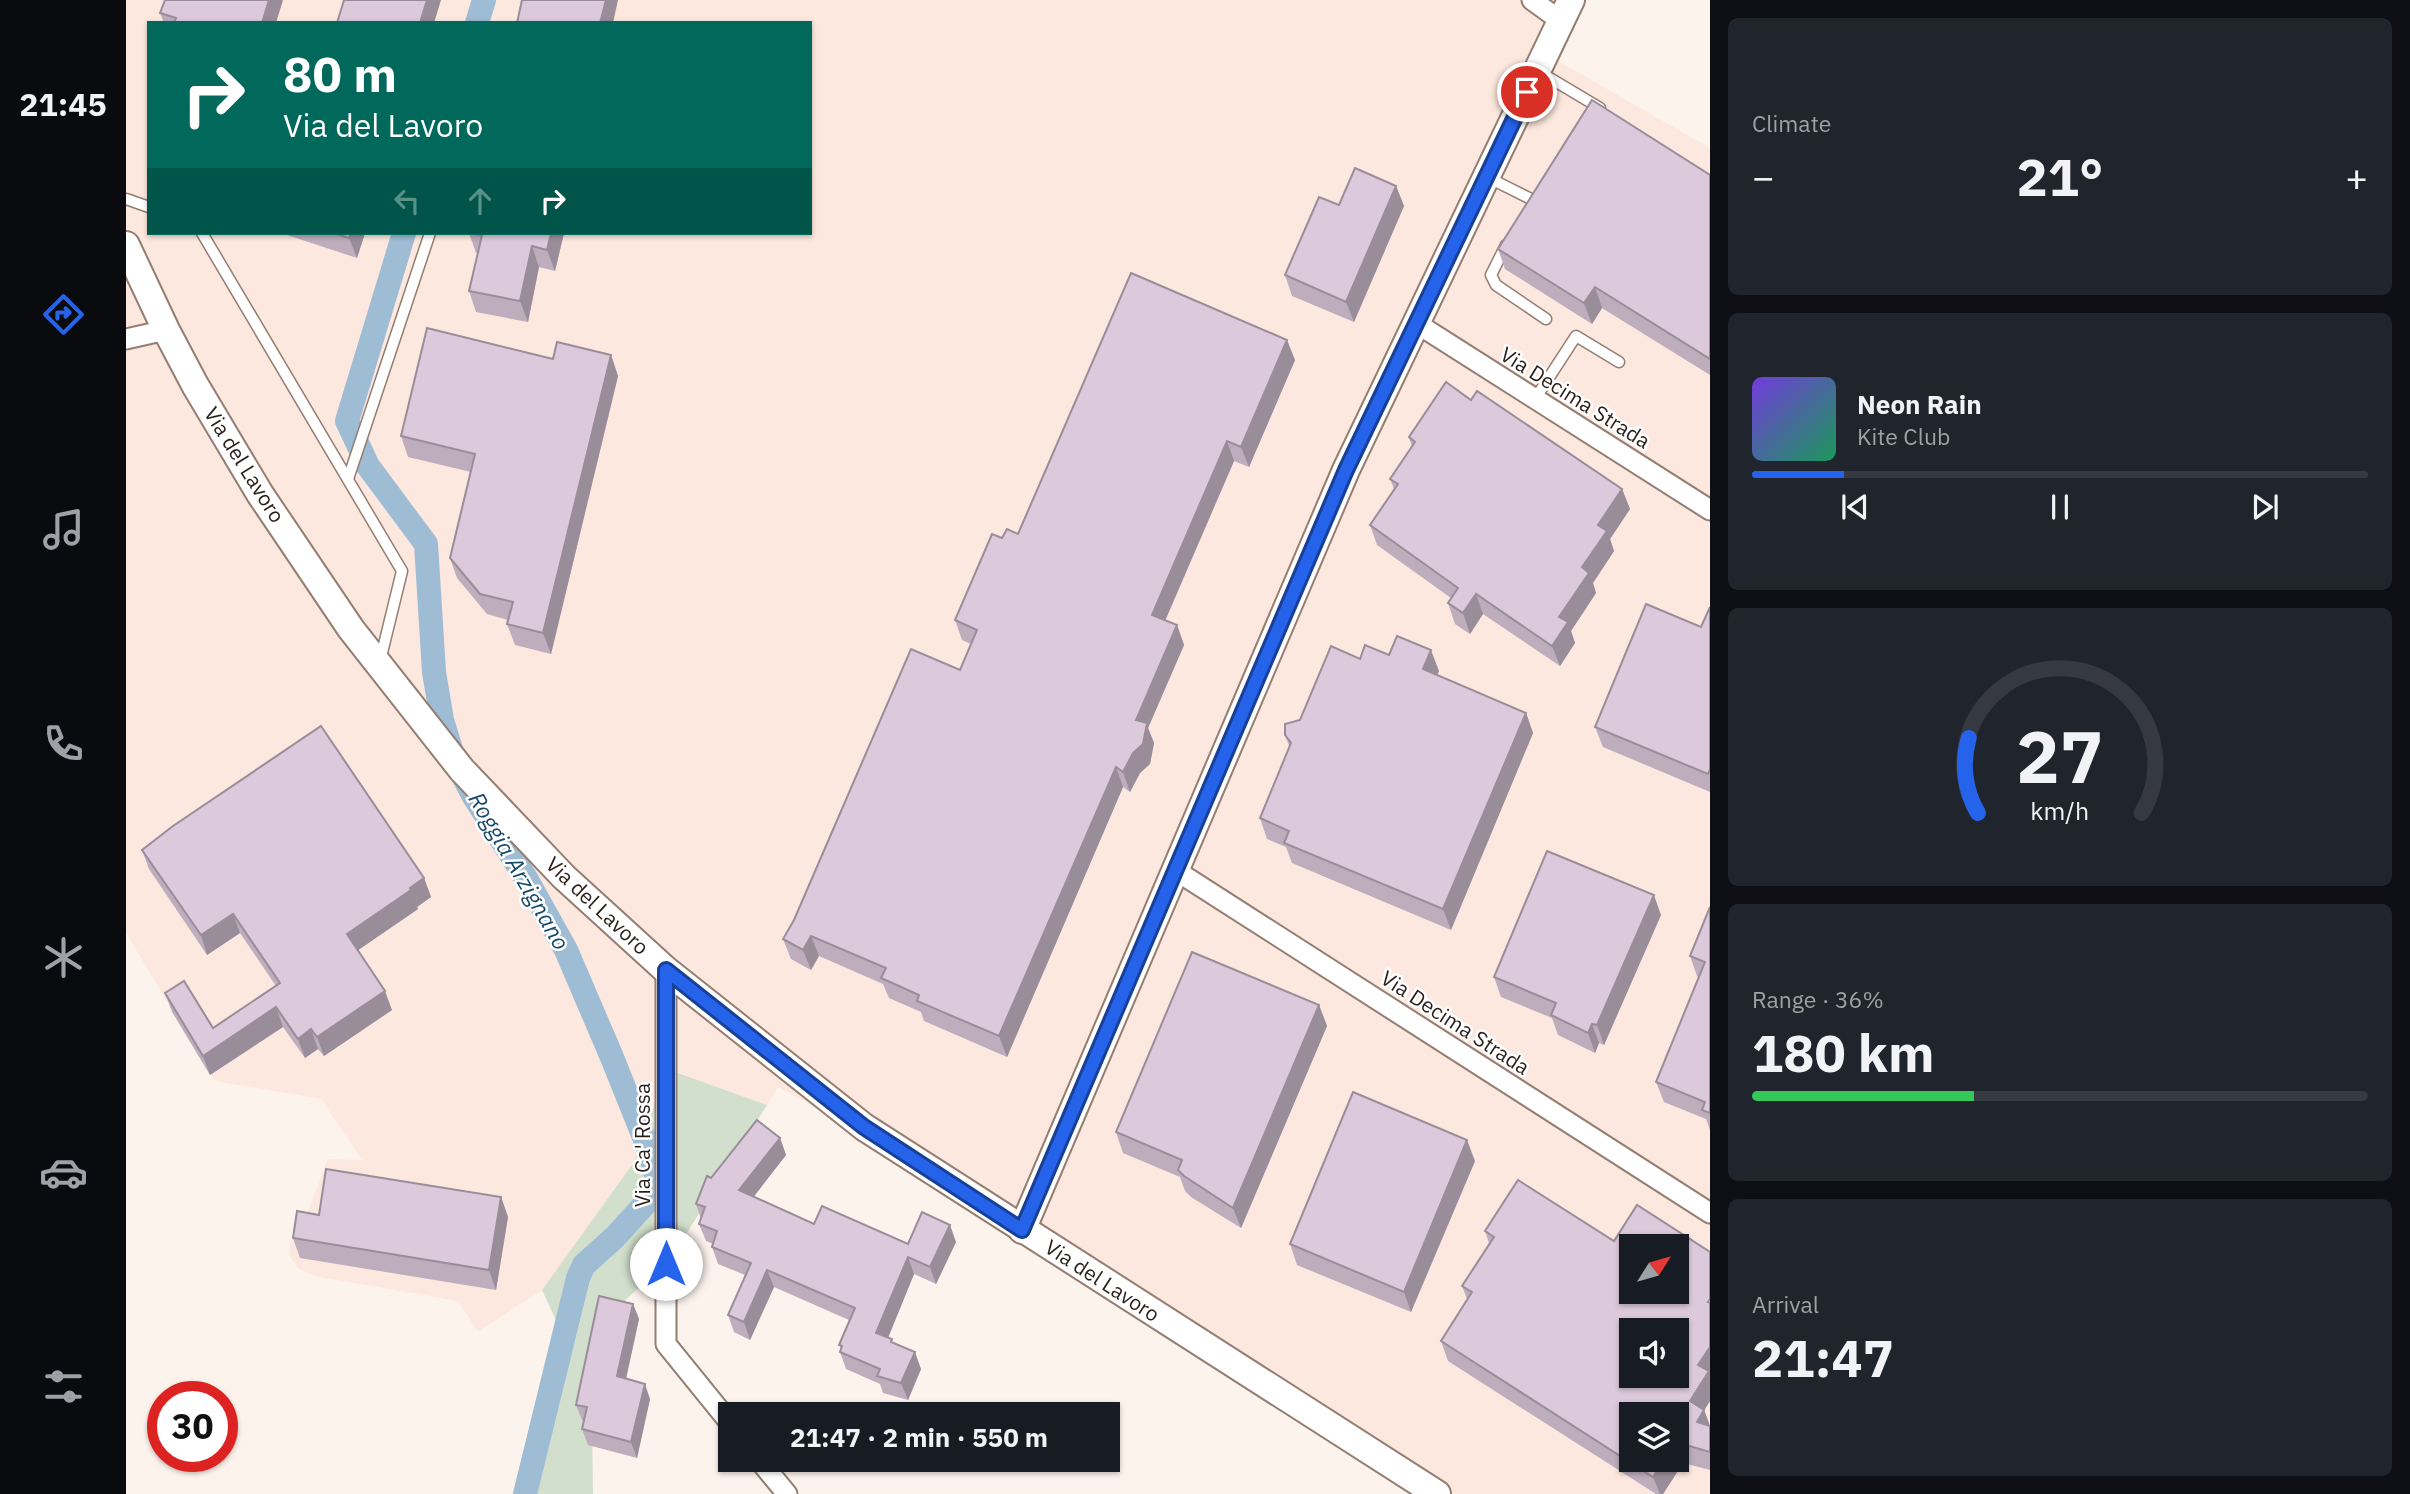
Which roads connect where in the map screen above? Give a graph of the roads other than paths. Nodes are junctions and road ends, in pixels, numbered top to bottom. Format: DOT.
graph roads {
  1 [pos="1532,0"];
  2 [pos="1566,10"];
  3 [pos="1537,71"];
  4 [pos="1606,112"];
  5 [pos="1486,177"];
  6 [pos="1540,188"];
  7 [pos="126,199"];
  8 [pos="1533,200"];
  9 [pos="147,206"];
  10 [pos="1526,211"];
  11 [pos="1513,234"];
  12 [pos="203,235"];
  13 [pos="429,235"];
  14 [pos="126,244"];
  15 [pos="1546,319"];
  16 [pos="1416,323"];
  17 [pos="166,330"];
  18 [pos="126,339"];
  19 [pos="1619,362"];
  20 [pos="1535,399"];
  21 [pos="348,479"];
  22 [pos="1710,510"];
  23 [pos="379,664"];
  24 [pos="1175,870"];
  25 [pos="666,970"];
  26 [pos="1710,1213"];
  27 [pos="1022,1230"];
  28 [pos="718,1408"];
  29 [pos="769,1472"];
  30 [pos="787,1494"];
  31 [pos="1437,1494"];
  1 -- 2 [label="street"];
  2 -- 3 [label="street"];
  3 -- 4 [label="lane"];
  3 -- 5 [label="street"];
  5 -- 8 [label="lane"];
  5 -- 16 [label="street"];
  6 -- 8 [label="lane"];
  7 -- 9 [label="lane"];
  8 -- 10 [label="lane"];
  11 -- 15 [label="lane"];
  12 -- 21 [label="lane"];
  13 -- 21 [label="lane"];
  14 -- 17 [label="street, Via del Lavoro"];
  16 -- 20 [label="street, Via Decima Strada"];
  16 -- 24 [label="street"];
  17 -- 18 [label="street"];
  17 -- 23 [label="street, Via del Lavoro"];
  19 -- 20 [label="lane"];
  20 -- 22 [label="street, Via Decima Strada"];
  21 -- 23 [label="lane"];
  23 -- 25 [label="street, Via del Lavoro"];
  24 -- 26 [label="street, Via Decima Strada"];
  24 -- 27 [label="street"];
  25 -- 27 [label="street, Via del Lavoro"];
  25 -- 28 [label="street, Via Ca' Rossa"];
  27 -- 31 [label="street, Via del Lavoro"];
  29 -- 30 [label="street"];
}
